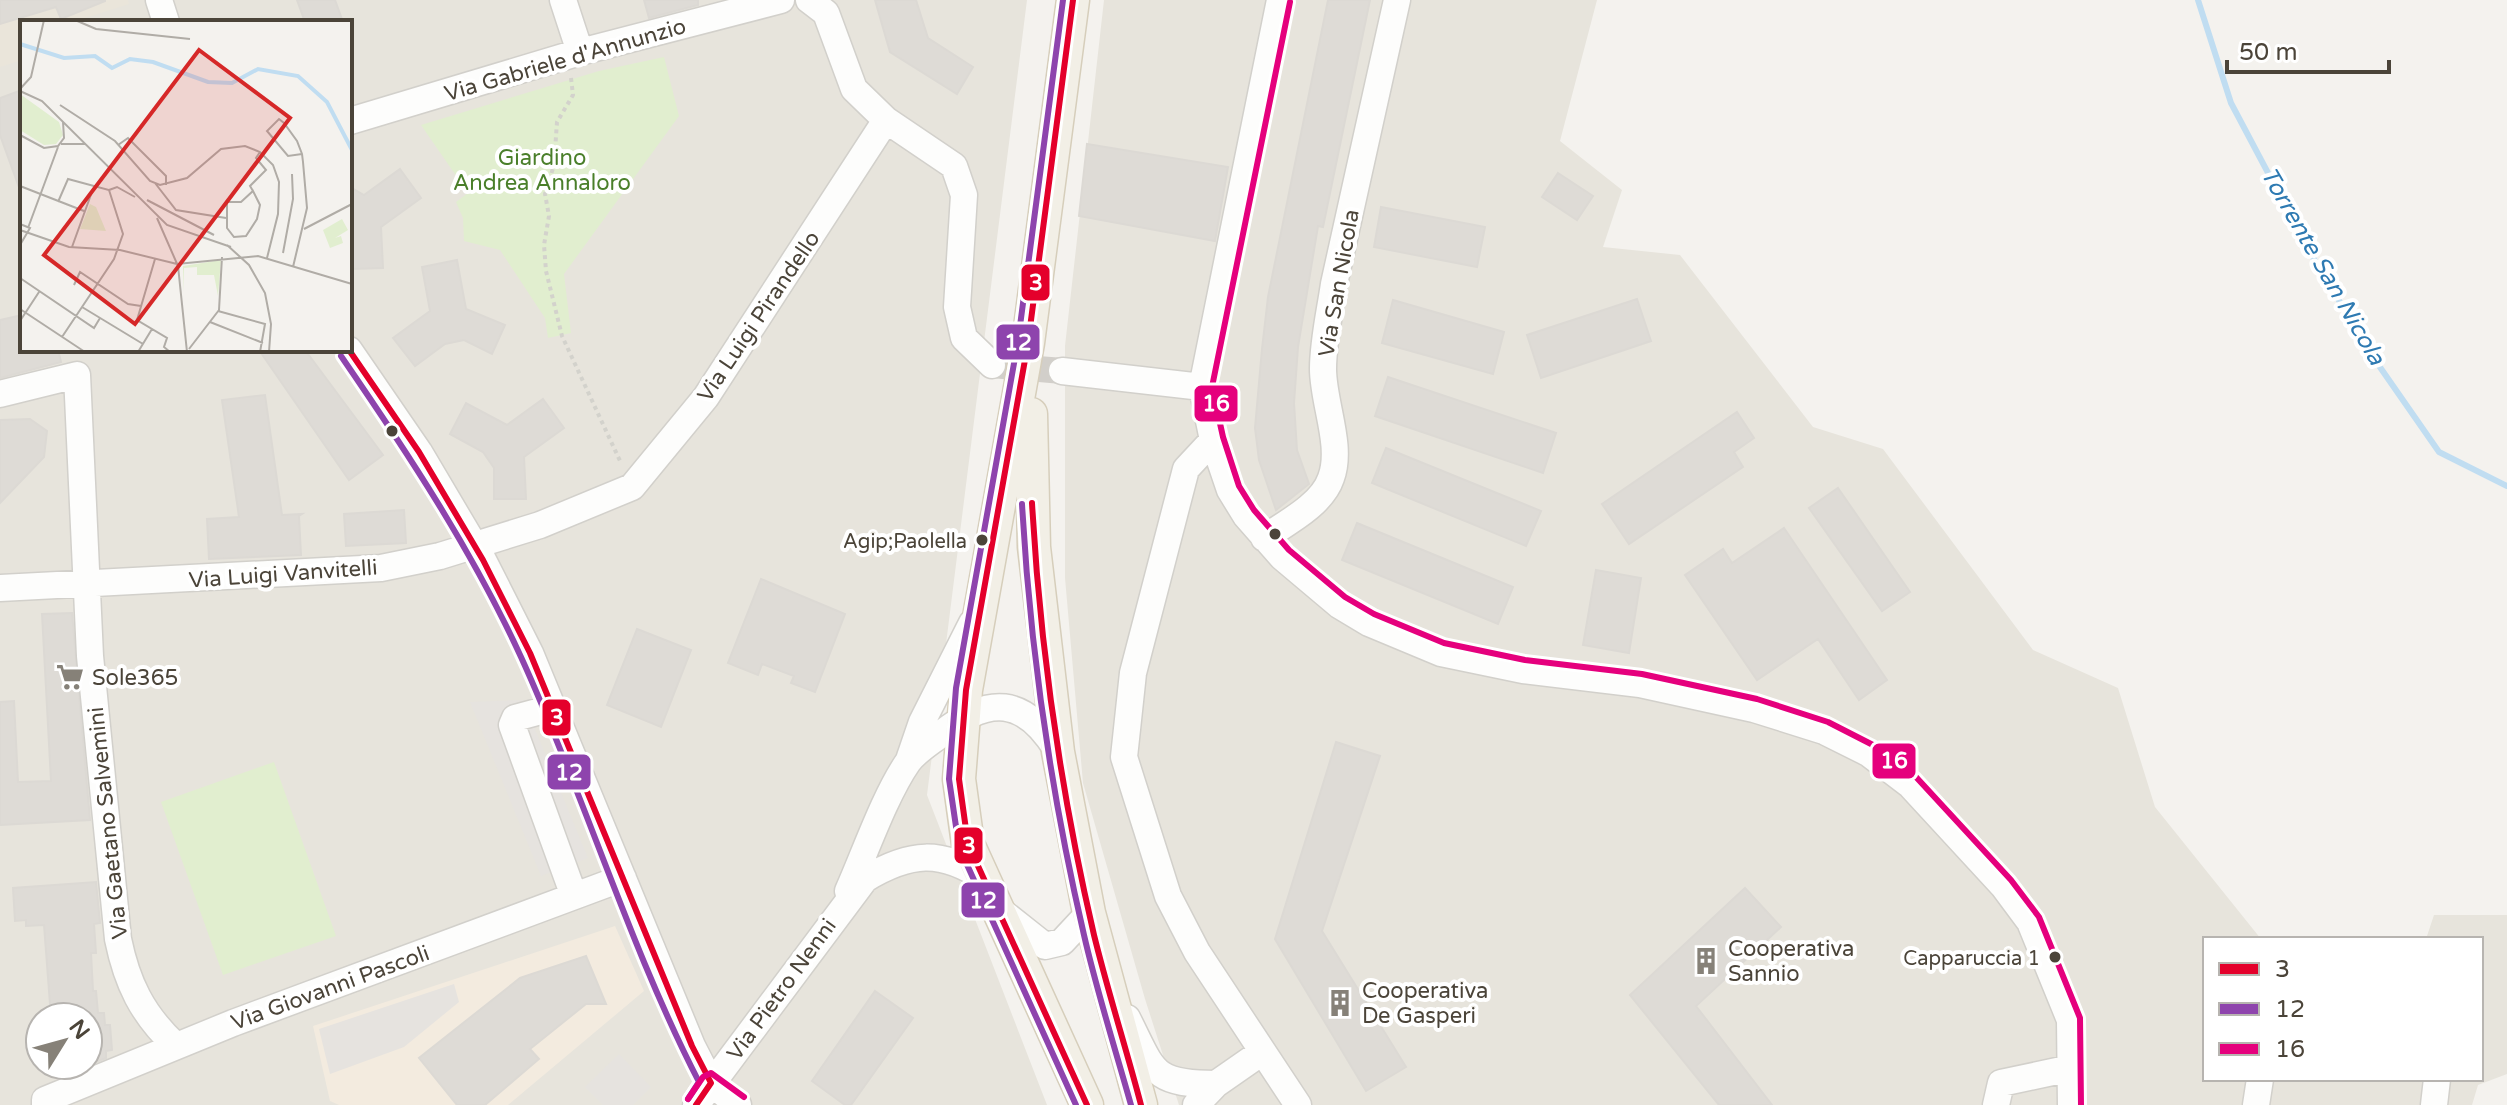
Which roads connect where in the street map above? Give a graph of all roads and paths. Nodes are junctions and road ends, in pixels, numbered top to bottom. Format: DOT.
graph roads {
  1 [pos="159,0"];
  2 [pos="563,0"];
  3 [pos="781,0"];
  4 [pos="809,0"];
  5 [pos="1073,0"];
  6 [pos="1280,0"];
  7 [pos="1397,0"];
  8 [pos="165,20"];
  9 [pos="573,55"];
  10 [pos="352,120"];
  11 [pos="886,120"];
  12 [pos="1028,343"];
  13 [pos="350,352"];
  14 [pos="992,365"];
  15 [pos="1062,371"];
  16 [pos="1202,387"];
  17 [pos="0,394"];
  18 [pos="1213,440"];
  19 [pos="632,487"];
  20 [pos="1264,538"];
  21 [pos="474,545"];
  22 [pos="89,583"];
  23 [pos="0,588"];
  24 [pos="982,602"];
  25 [pos="552,708"];
  26 [pos="964,716"];
  27 [pos="1058,752"];
  28 [pos="909,760"];
  29 [pos="623,878"];
  30 [pos="985,879"];
  31 [pos="574,896"];
  32 [pos="999,910"];
  33 [pos="838,912"];
  34 [pos="1089,913"];
  35 [pos="1104,974"];
  36 [pos="175,1045"];
  37 [pos="1262,1052"];
  38 [pos="2071,1068"];
  39 [pos="2260,1081"];
  40 [pos="2437,1081"];
  41 [pos="711,1083"];
  42 [pos="1216,1084"];
  43 [pos="45,1105"];
  44 [pos="696,1105"];
  45 [pos="738,1105"];
  46 [pos="1087,1105"];
  47 [pos="1141,1105"];
  48 [pos="1196,1105"];
  49 [pos="1298,1105"];
  50 [pos="1996,1105"];
  51 [pos="2071,1105"];
  52 [pos="2256,1105"];
  53 [pos="2434,1105"];
  1 -- 8 [label="street"];
  2 -- 9 [label="street"];
  3 -- 9 [label="street, Via Gabriele d'Annunzio"];
  4 -- 11 [label="street"];
  5 -- 12 [label="main road"];
  6 -- 16 [label="street"];
  7 -- 20 [label="street, Via San Nicola"];
  9 -- 10 [label="street, Via Gabriele d'Annunzio"];
  9 -- 19 [label="path"];
  11 -- 14 [label="street"];
  11 -- 19 [label="street, Via Luigi Pirandello"];
  12 -- 24 [label="main road"];
  12 -- 27 [label="main road"];
  13 -- 21 [label="street"];
  15 -- 16 [label="street"];
  16 -- 18 [label="street"];
  17 -- 22 [label="street"];
  18 -- 20 [label="street"];
  18 -- 37 [label="street"];
  19 -- 21 [label="street, Via Luigi Pirandello"];
  20 -- 38 [label="street"];
  21 -- 22 [label="street, Via Luigi Vanvitelli"];
  21 -- 25 [label="street"];
  22 -- 23 [label="street, Via Luigi Vanvitelli"];
  22 -- 36 [label="street, Via Gaetano Salvemini"];
  24 -- 26 [label="main road"];
  24 -- 28 [label="street"];
  25 -- 29 [label="street"];
  25 -- 31 [label="street"];
  26 -- 27 [label="street"];
  26 -- 28 [label="street, Via Pietro Nenni"];
  26 -- 30 [label="main road"];
  27 -- 34 [label="main road"];
  28 -- 33 [label="street, Via Pietro Nenni"];
  29 -- 31 [label="street, Via Giovanni Pascoli"];
  29 -- 41 [label="street"];
  30 -- 32 [label="main road"];
  30 -- 33 [label="street, Via Pietro Nenni"];
  31 -- 36 [label="street, Via Giovanni Pascoli"];
  32 -- 34 [label="street"];
  32 -- 46 [label="main road"];
  33 -- 41 [label="street, Via Pietro Nenni"];
  34 -- 35 [label="main road"];
  35 -- 42 [label="street"];
  35 -- 47 [label="main road"];
  36 -- 43 [label="street, Via Giovanni Pascoli"];
  37 -- 42 [label="street"];
  37 -- 49 [label="street"];
  38 -- 50 [label="street"];
  38 -- 51 [label="street"];
  39 -- 52 [label="street"];
  40 -- 53 [label="street"];
  41 -- 44 [label="street, Via Pietro Nenni"];
  41 -- 45 [label="street"];
  42 -- 48 [label="street"];
}
